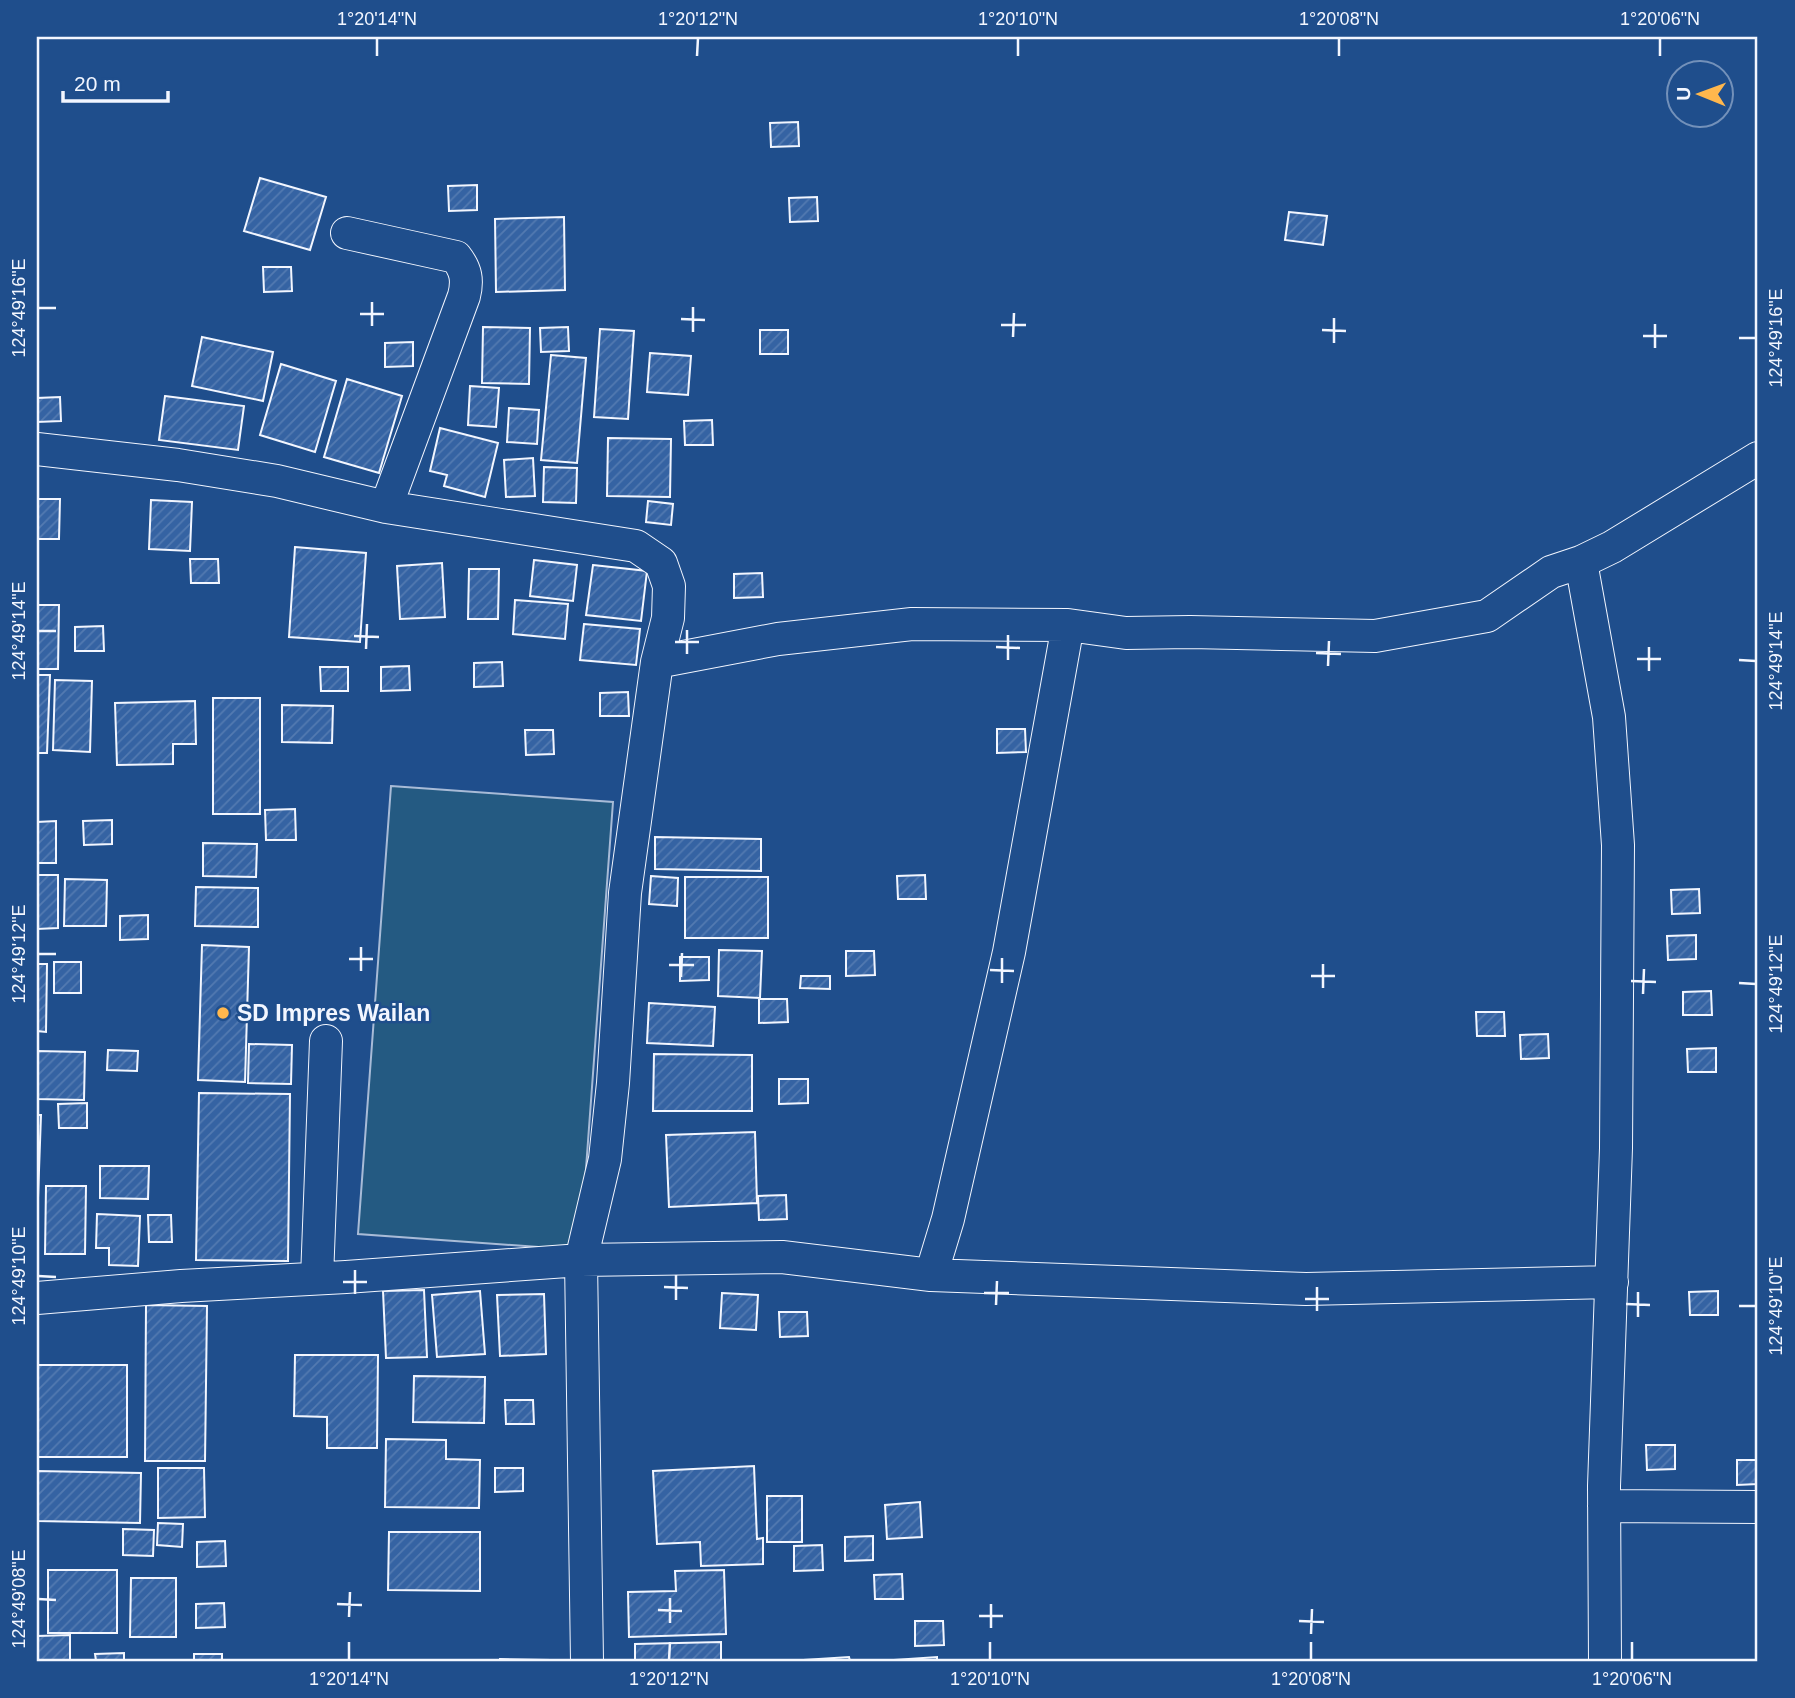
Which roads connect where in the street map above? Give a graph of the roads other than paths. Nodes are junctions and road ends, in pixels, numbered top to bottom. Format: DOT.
graph roads {
  1 [pos="347,233"];
  2 [pos="37,449"];
  3 [pos="1758,458"];
  4 [pos="386,507"];
  5 [pos="1581,562"];
  6 [pos="1068,625"];
  7 [pos="657,662"];
  8 [pos="326,1041"];
  9 [pos="581,1260"];
  10 [pos="930,1275"];
  11 [pos="317,1278"];
  12 [pos="1612,1282"];
  13 [pos="37,1298"];
  14 [pos="1604,1506"];
  15 [pos="1758,1507"];
  16 [pos="587,1661"];
  17 [pos="1605,1661"];
  1 -- 4 [label="street"];
  2 -- 4 [label="street"];
  3 -- 5 [label="street"];
  4 -- 7 [label="street"];
  5 -- 6 [label="street"];
  5 -- 12 [label="street"];
  6 -- 7 [label="street"];
  6 -- 10 [label="street"];
  7 -- 9 [label="street"];
  8 -- 11 [label="street"];
  9 -- 10 [label="street"];
  9 -- 11 [label="street"];
  9 -- 16 [label="street"];
  10 -- 12 [label="street"];
  11 -- 13 [label="street"];
  12 -- 14 [label="street"];
  14 -- 15 [label="street"];
  14 -- 17 [label="street"];
}
